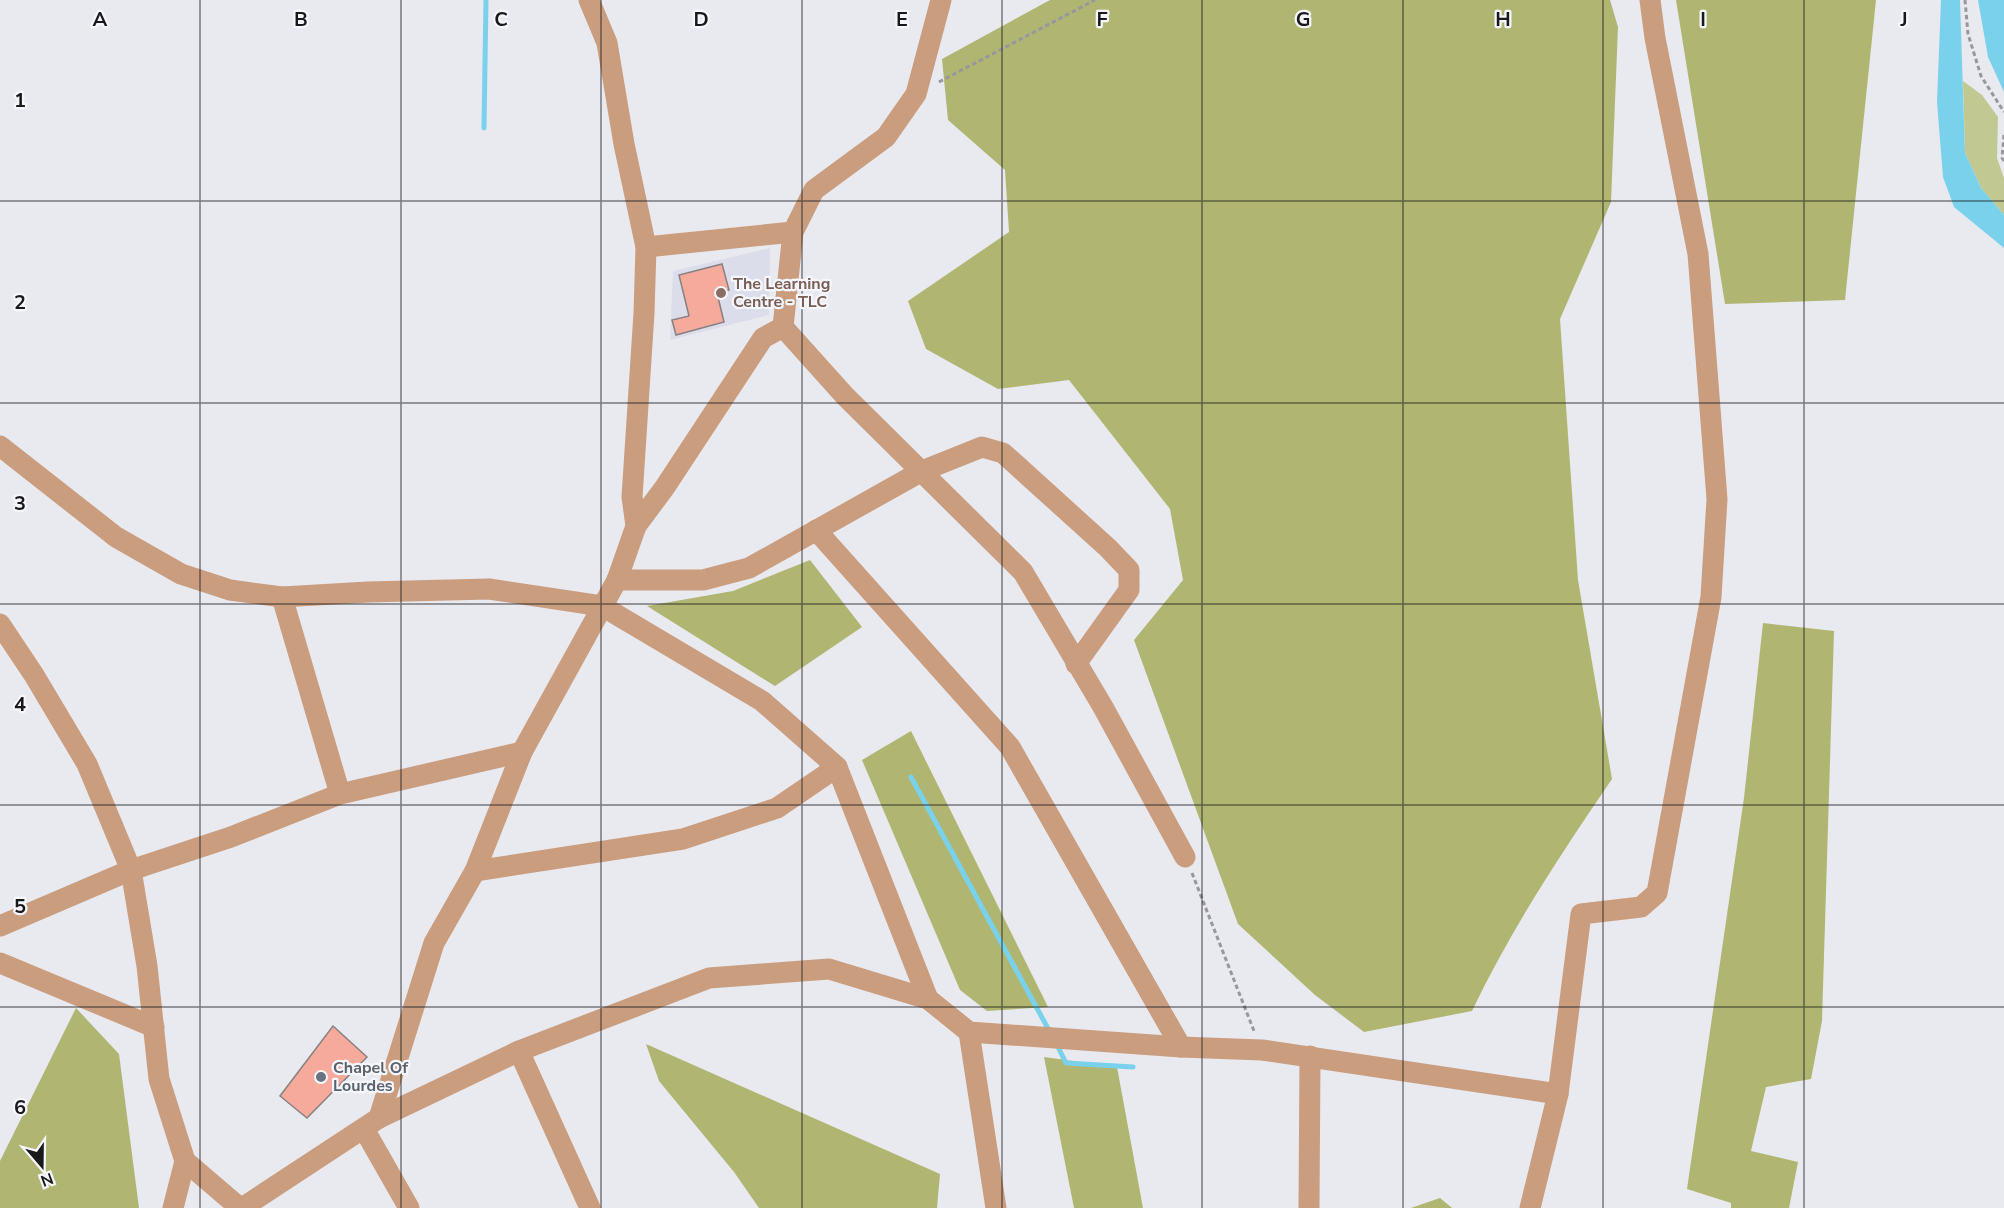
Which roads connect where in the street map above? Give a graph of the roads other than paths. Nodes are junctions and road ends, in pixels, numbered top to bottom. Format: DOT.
graph roads {
  1 [pos="588,0"];
  2 [pos="941,0"];
  3 [pos="1650,0"];
  4 [pos="793,232"];
  5 [pos="646,247"];
  6 [pos="783,327"];
  7 [pos="0,447"];
  8 [pos="922,471"];
  9 [pos="636,526"];
  10 [pos="816,530"];
  11 [pos="617,580"];
  12 [pos="282,597"];
  13 [pos="602,606"];
  14 [pos="0,624"];
  15 [pos="1076,664"];
  16 [pos="522,752"];
  17 [pos="837,767"];
  18 [pos="340,794"];
  19 [pos="1185,857"];
  20 [pos="131,870"];
  21 [pos="475,871"];
  22 [pos="0,926"];
  23 [pos="0,963"];
  24 [pos="928,999"];
  25 [pos="154,1027"];
  26 [pos="969,1032"];
  27 [pos="1181,1047"];
  28 [pos="519,1050"];
  29 [pos="1310,1056"];
  30 [pos="1558,1094"];
  31 [pos="371,1123"];
  32 [pos="185,1161"];
  33 [pos="172,1208"];
  34 [pos="241,1208"];
  35 [pos="409,1208"];
  36 [pos="590,1208"];
  37 [pos="996,1208"];
  38 [pos="1309,1208"];
  39 [pos="1530,1208"];
  1 -- 5 [label="street"];
  2 -- 4 [label="street"];
  3 -- 30 [label="street"];
  4 -- 5 [label="street"];
  4 -- 6 [label="street"];
  5 -- 9 [label="street"];
  6 -- 8 [label="street"];
  6 -- 9 [label="street"];
  7 -- 12 [label="street"];
  8 -- 10 [label="street"];
  8 -- 15 [label="street"];
  8 -- 15 [label="street"];
  9 -- 11 [label="street"];
  10 -- 11 [label="street"];
  10 -- 27 [label="street"];
  11 -- 13 [label="street"];
  12 -- 13 [label="street"];
  12 -- 18 [label="street"];
  13 -- 16 [label="street"];
  13 -- 17 [label="street"];
  14 -- 20 [label="street"];
  15 -- 19 [label="street"];
  16 -- 18 [label="street"];
  16 -- 21 [label="street"];
  17 -- 21 [label="street"];
  17 -- 24 [label="street"];
  18 -- 20 [label="street"];
  20 -- 22 [label="street"];
  20 -- 25 [label="street"];
  21 -- 31 [label="street"];
  23 -- 25 [label="street"];
  24 -- 26 [label="street"];
  24 -- 28 [label="street"];
  25 -- 32 [label="street"];
  26 -- 27 [label="street"];
  26 -- 37 [label="street"];
  27 -- 29 [label="street"];
  28 -- 31 [label="street"];
  28 -- 36 [label="street"];
  29 -- 30 [label="street"];
  29 -- 38 [label="street"];
  30 -- 39 [label="street"];
  31 -- 34 [label="street"];
  31 -- 35 [label="street"];
  32 -- 33 [label="street"];
  32 -- 34 [label="street"];
}
